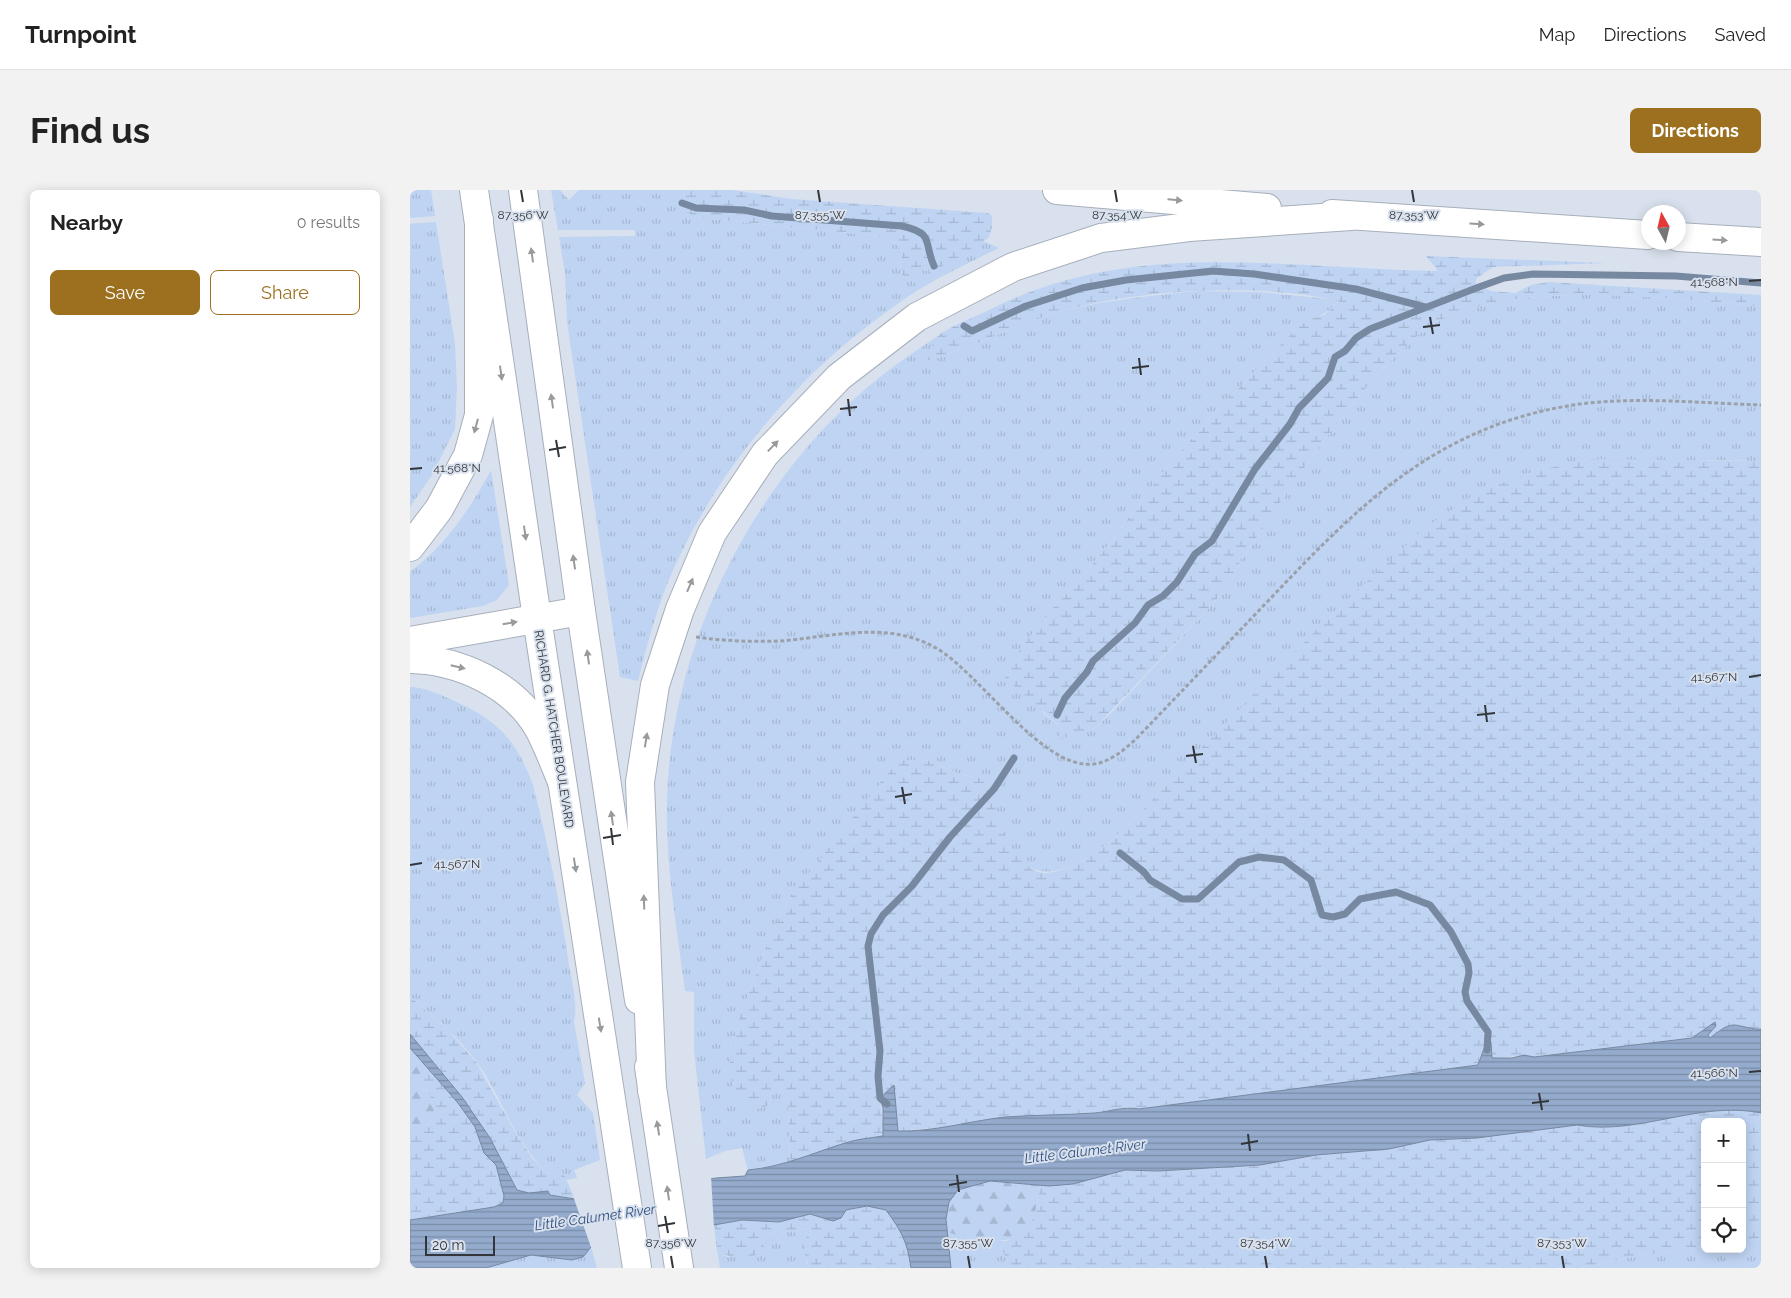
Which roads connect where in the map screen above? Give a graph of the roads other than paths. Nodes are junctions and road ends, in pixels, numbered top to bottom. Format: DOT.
graph roads {
  1 [pos="474,190"];
  2 [pos="1057,190"];
  3 [pos="524,202"];
  4 [pos="1351,216"];
  5 [pos="479,220"];
  6 [pos="1641,235"];
  7 [pos="1686,237"];
  8 [pos="1761,242"];
  9 [pos="410,547"];
  10 [pos="581,611"];
  11 [pos="537,618"];
  12 [pos="410,640"];
  13 [pos="410,659"];
  14 [pos="562,782"];
  15 [pos="652,1091"];
  16 [pos="678,1262"];
  17 [pos="637,1265"];
  1 -- 5 [label="main road, RICHARD G. HATCHER BOULEVARD"];
  2 -- 4 [label="main road, one-way"];
  10 -- 3 [label="main road, one-way"];
  4 -- 6 [label="main road, one-way"];
  15 -- 4 [label="main road, one-way"];
  5 -- 9 [label="main road, one-way"];
  5 -- 11 [label="main road, RICHARD G. HATCHER BOULEVARD, one-way"];
  7 -- 8 [label="main road, one-way"];
  10 -- 11 [label="main road"];
  15 -- 10 [label="main road, one-way"];
  12 -- 11 [label="main road, one-way"];
  11 -- 14 [label="main road, RICHARD G. HATCHER BOULEVARD"];
  13 -- 14 [label="main road, one-way"];
  14 -- 17 [label="main road, RICHARD G. HATCHER BOULEVARD, one-way"];
  16 -- 15 [label="main road, one-way"];
}
